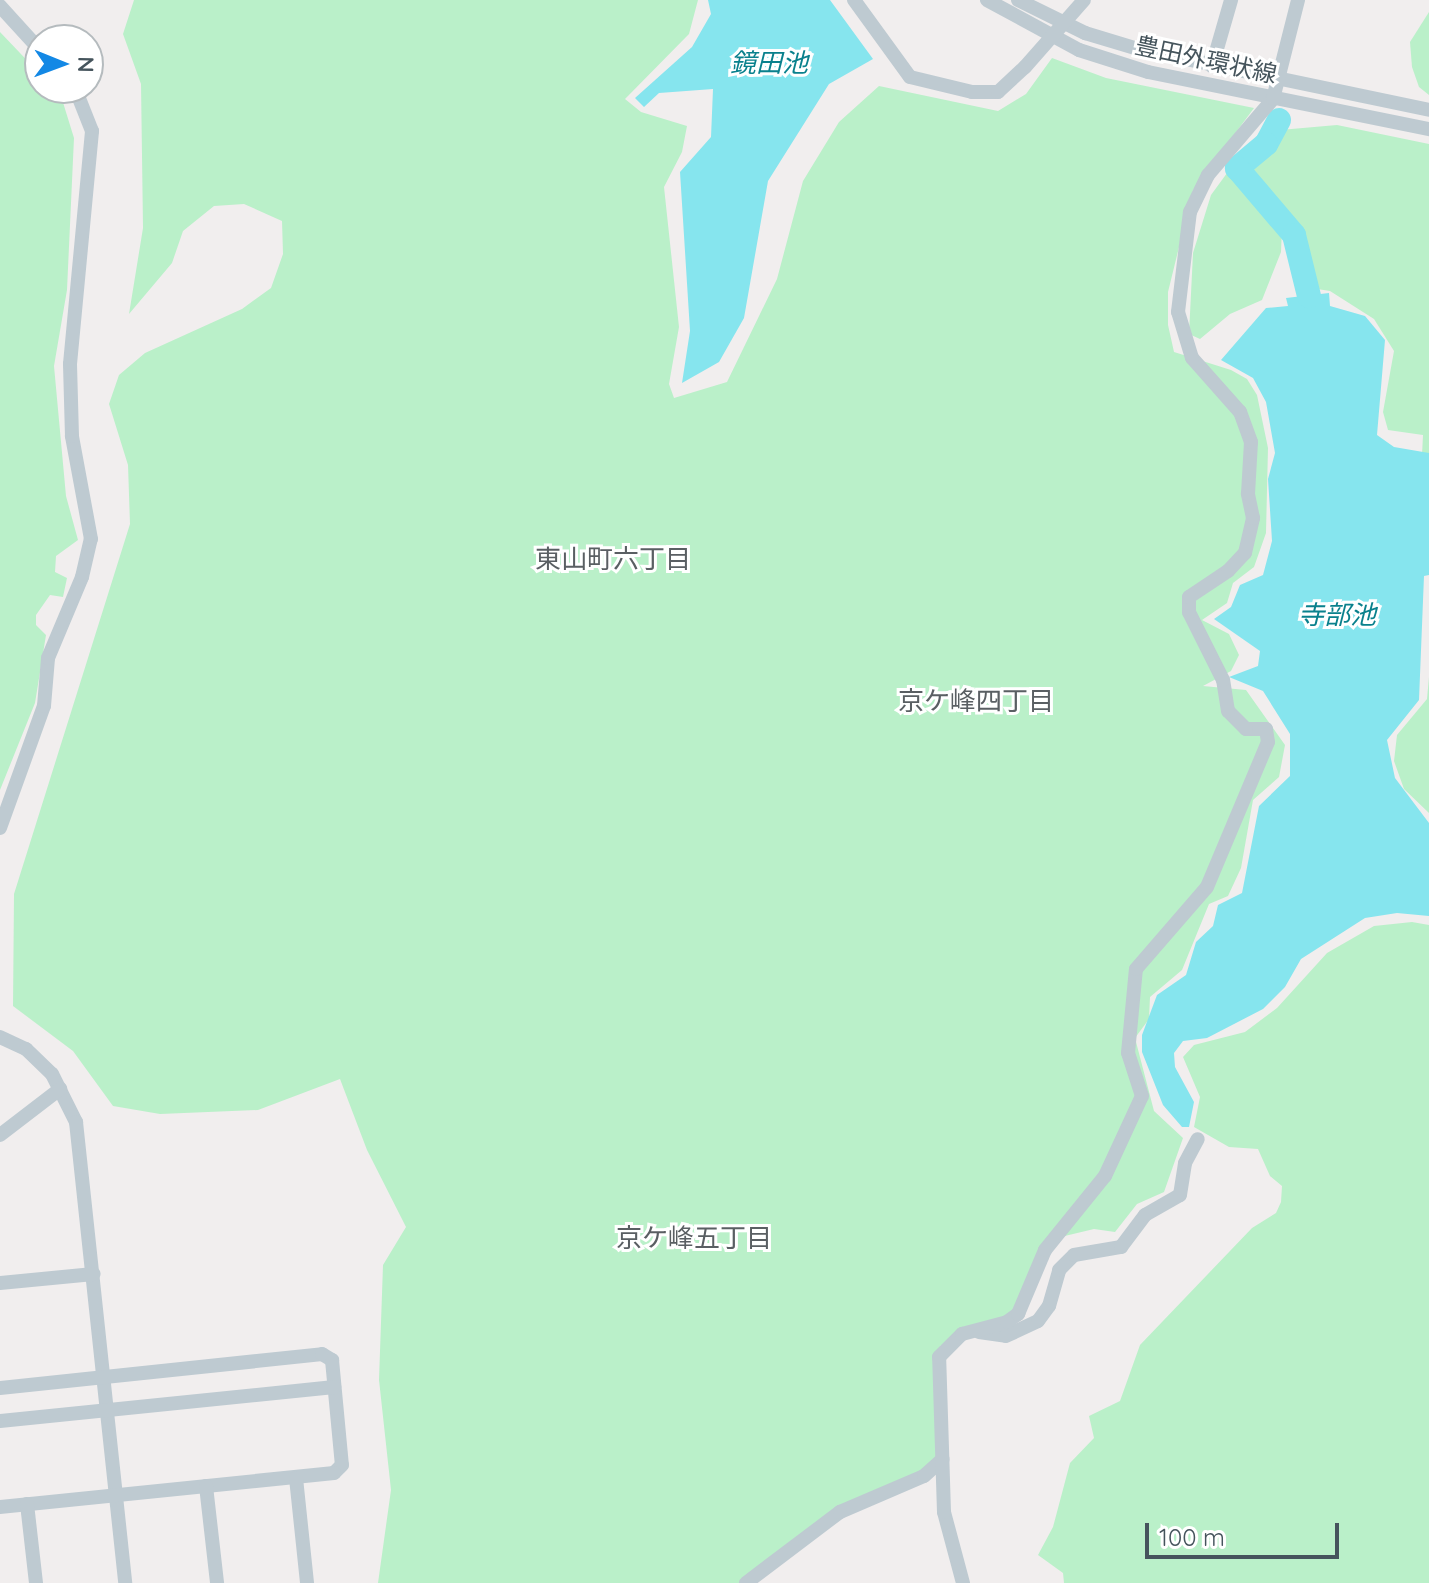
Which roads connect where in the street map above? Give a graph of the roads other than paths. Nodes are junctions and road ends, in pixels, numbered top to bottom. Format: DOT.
graph roads {
  1 [pos="854,0"];
  2 [pos="987,0"];
  3 [pos="1018,0"];
  4 [pos="1084,0"];
  5 [pos="1231,0"];
  6 [pos="1298,0"];
  7 [pos="0,6"];
  8 [pos="24,32"];
  9 [pos="1212,66"];
  10 [pos="1280,80"];
  11 [pos="1273,99"];
  12 [pos="81,104"];
  13 [pos="1429,110"];
  14 [pos="1429,129"];
  15 [pos="0,828"];
  16 [pos="0,1037"];
  17 [pos="60,1089"];
  18 [pos="0,1135"];
  19 [pos="1198,1139"];
  20 [pos="94,1274"];
  21 [pos="0,1283"];
  22 [pos="975,1331"];
  23 [pos="105,1378"];
  24 [pos="334,1387"];
  25 [pos="0,1388"];
  26 [pos="108,1411"];
  27 [pos="0,1421"];
  28 [pos="943,1459"];
  29 [pos="296,1478"];
  30 [pos="206,1486"];
  31 [pos="116,1495"];
  32 [pos="27,1504"];
  33 [pos="0,1507"];
  34 [pos="36,1583"];
  35 [pos="125,1583"];
  36 [pos="217,1583"];
  37 [pos="307,1583"];
  38 [pos="746,1583"];
  39 [pos="963,1583"];
  1 -- 4 [label="street, bridge"];
  2 -- 11 [label="street, 豊田外環状線"];
  3 -- 9 [label="street, 豊田外環状線"];
  5 -- 9 [label="street"];
  6 -- 10 [label="street"];
  7 -- 8 [label="street"];
  9 -- 10 [label="street, 豊田外環状線"];
  10 -- 11 [label="street"];
  10 -- 13 [label="street, 豊田外環状線"];
  11 -- 14 [label="street, 豊田外環状線"];
  11 -- 22 [label="street"];
  12 -- 15 [label="street"];
  16 -- 17 [label="street"];
  17 -- 18 [label="street"];
  17 -- 20 [label="street"];
  19 -- 22 [label="street"];
  20 -- 21 [label="street"];
  20 -- 23 [label="street"];
  22 -- 28 [label="street"];
  23 -- 24 [label="street"];
  23 -- 25 [label="street"];
  23 -- 26 [label="street"];
  24 -- 26 [label="street"];
  24 -- 29 [label="street"];
  26 -- 27 [label="street"];
  26 -- 31 [label="street"];
  28 -- 38 [label="street"];
  28 -- 39 [label="street"];
  29 -- 30 [label="street"];
  29 -- 37 [label="street"];
  30 -- 31 [label="street"];
  30 -- 36 [label="street"];
  31 -- 32 [label="street"];
  31 -- 35 [label="street"];
  32 -- 33 [label="street"];
  32 -- 34 [label="street"];
}
